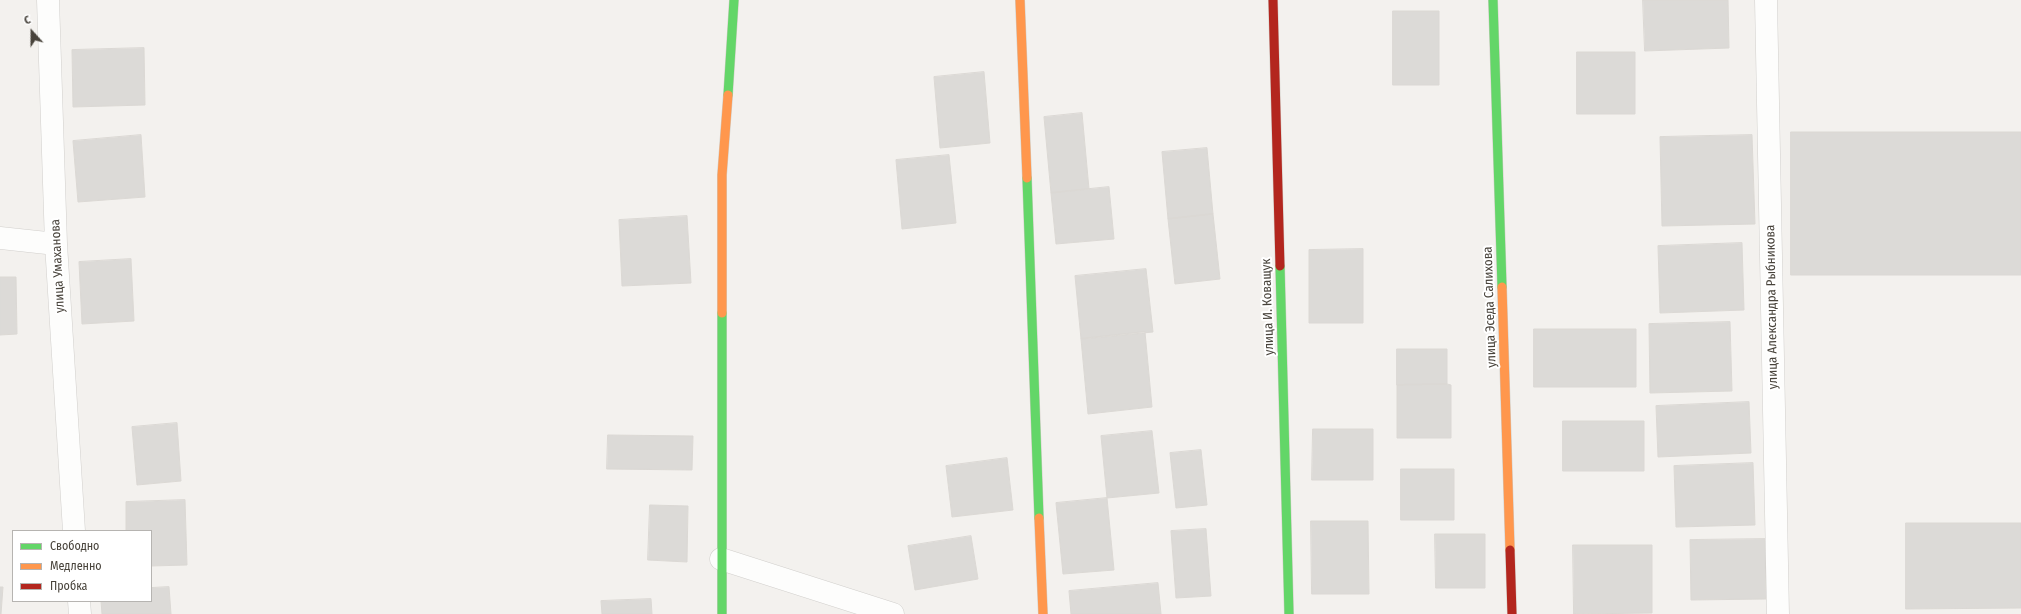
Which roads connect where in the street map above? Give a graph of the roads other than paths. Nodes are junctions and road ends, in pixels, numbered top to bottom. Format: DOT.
graph roads {
  1 [pos="48,0"];
  2 [pos="734,0"];
  3 [pos="1020,0"];
  4 [pos="1273,0"];
  5 [pos="1493,0"];
  6 [pos="1766,0"];
  7 [pos="0,238"];
  8 [pos="56,244"];
  9 [pos="74,530"];
  10 [pos="721,559"];
  11 [pos="79,602"];
  12 [pos="80,614"];
  13 [pos="722,614"];
  14 [pos="893,614"];
  15 [pos="1043,614"];
  16 [pos="1289,614"];
  17 [pos="1512,614"];
  18 [pos="1778,614"];
  1 -- 8 [label="street, улица Умаханова"];
  2 -- 10 [label="street"];
  3 -- 15 [label="street"];
  4 -- 16 [label="street, улица И. Коващук"];
  5 -- 17 [label="street, улица Эседа Салихова"];
  6 -- 18 [label="street, улица Александра Рыбникова"];
  7 -- 8 [label="street"];
  8 -- 9 [label="street, улица Умаханова"];
  10 -- 13 [label="street"];
  10 -- 14 [label="street"];
  11 -- 12 [label="street"];
}
